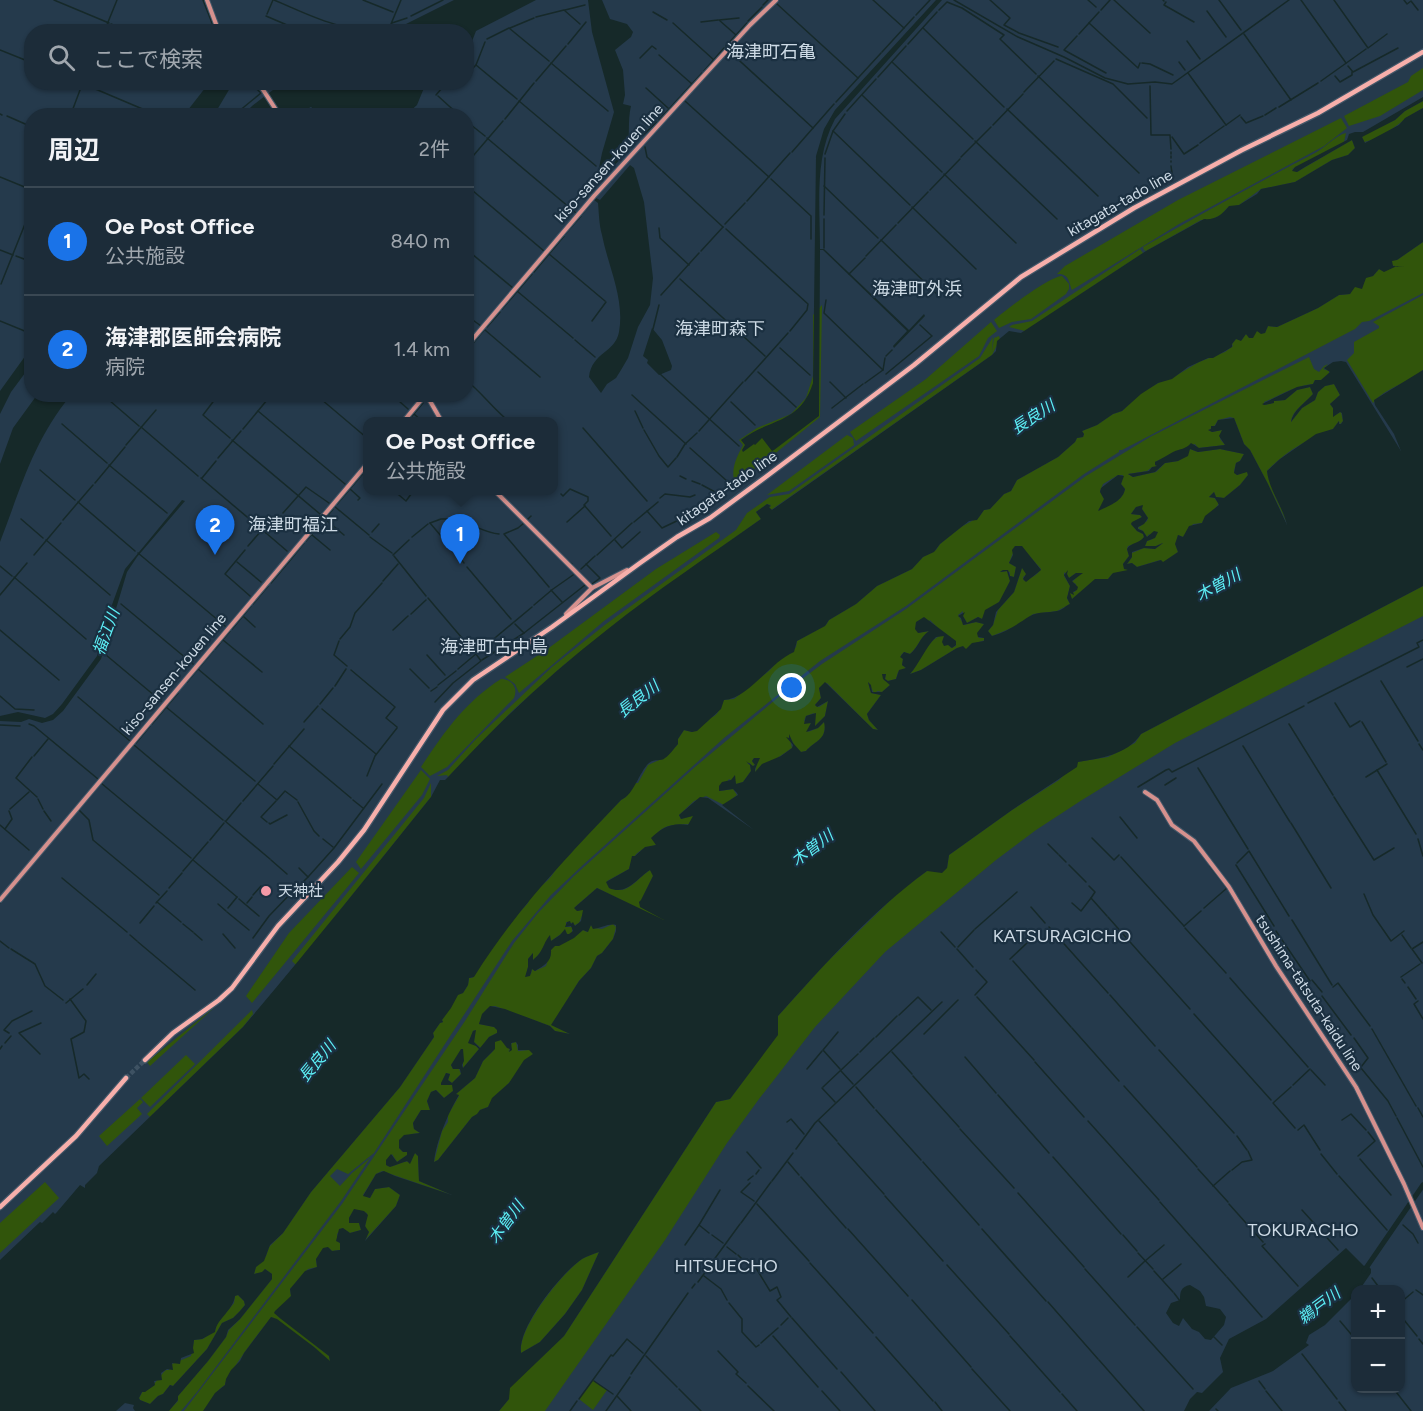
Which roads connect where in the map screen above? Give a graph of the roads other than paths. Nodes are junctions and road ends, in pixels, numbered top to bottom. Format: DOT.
graph roads {
  1 [pos="207,0"];
  2 [pos="776,0"];
  3 [pos="216,24"];
  4 [pos="1423,52"];
  5 [pos="263,90"];
  6 [pos="275,108"];
  7 [pos="474,338"];
  8 [pos="420,402"];
  9 [pos="430,402"];
  10 [pos="408,417"];
  11 [pos="439,417"];
  12 [pos="363,469"];
  13 [pos="499,495"];
  14 [pos="640,562"];
  15 [pos="592,588"];
  16 [pos="552,627"];
  17 [pos="1145,792"];
  18 [pos="0,900"];
  19 [pos="144,1060"];
  20 [pos="126,1078"];
  21 [pos="0,1207"];
  22 [pos="1423,1228"];
  1 -- 3 [label="main road"];
  2 -- 7 [label="main road, kiso-sansen-kouen line"];
  4 -- 14 [label="main road, kitagata-tado line"];
  5 -- 6 [label="main road"];
  8 -- 10 [label="main road"];
  9 -- 11 [label="main road"];
  12 -- 18 [label="main road, kiso-sansen-kouen line"];
  13 -- 15 [label="main road"];
  14 -- 15 [label="main road"];
  14 -- 16 [label="main road, kitagata-tado line"];
  15 -- 16 [label="main road"];
  16 -- 19 [label="main road, kitagata-tado line"];
  17 -- 22 [label="main road, tsushima-tatsuta-kaidu line"];
  20 -- 21 [label="main road"];
}
